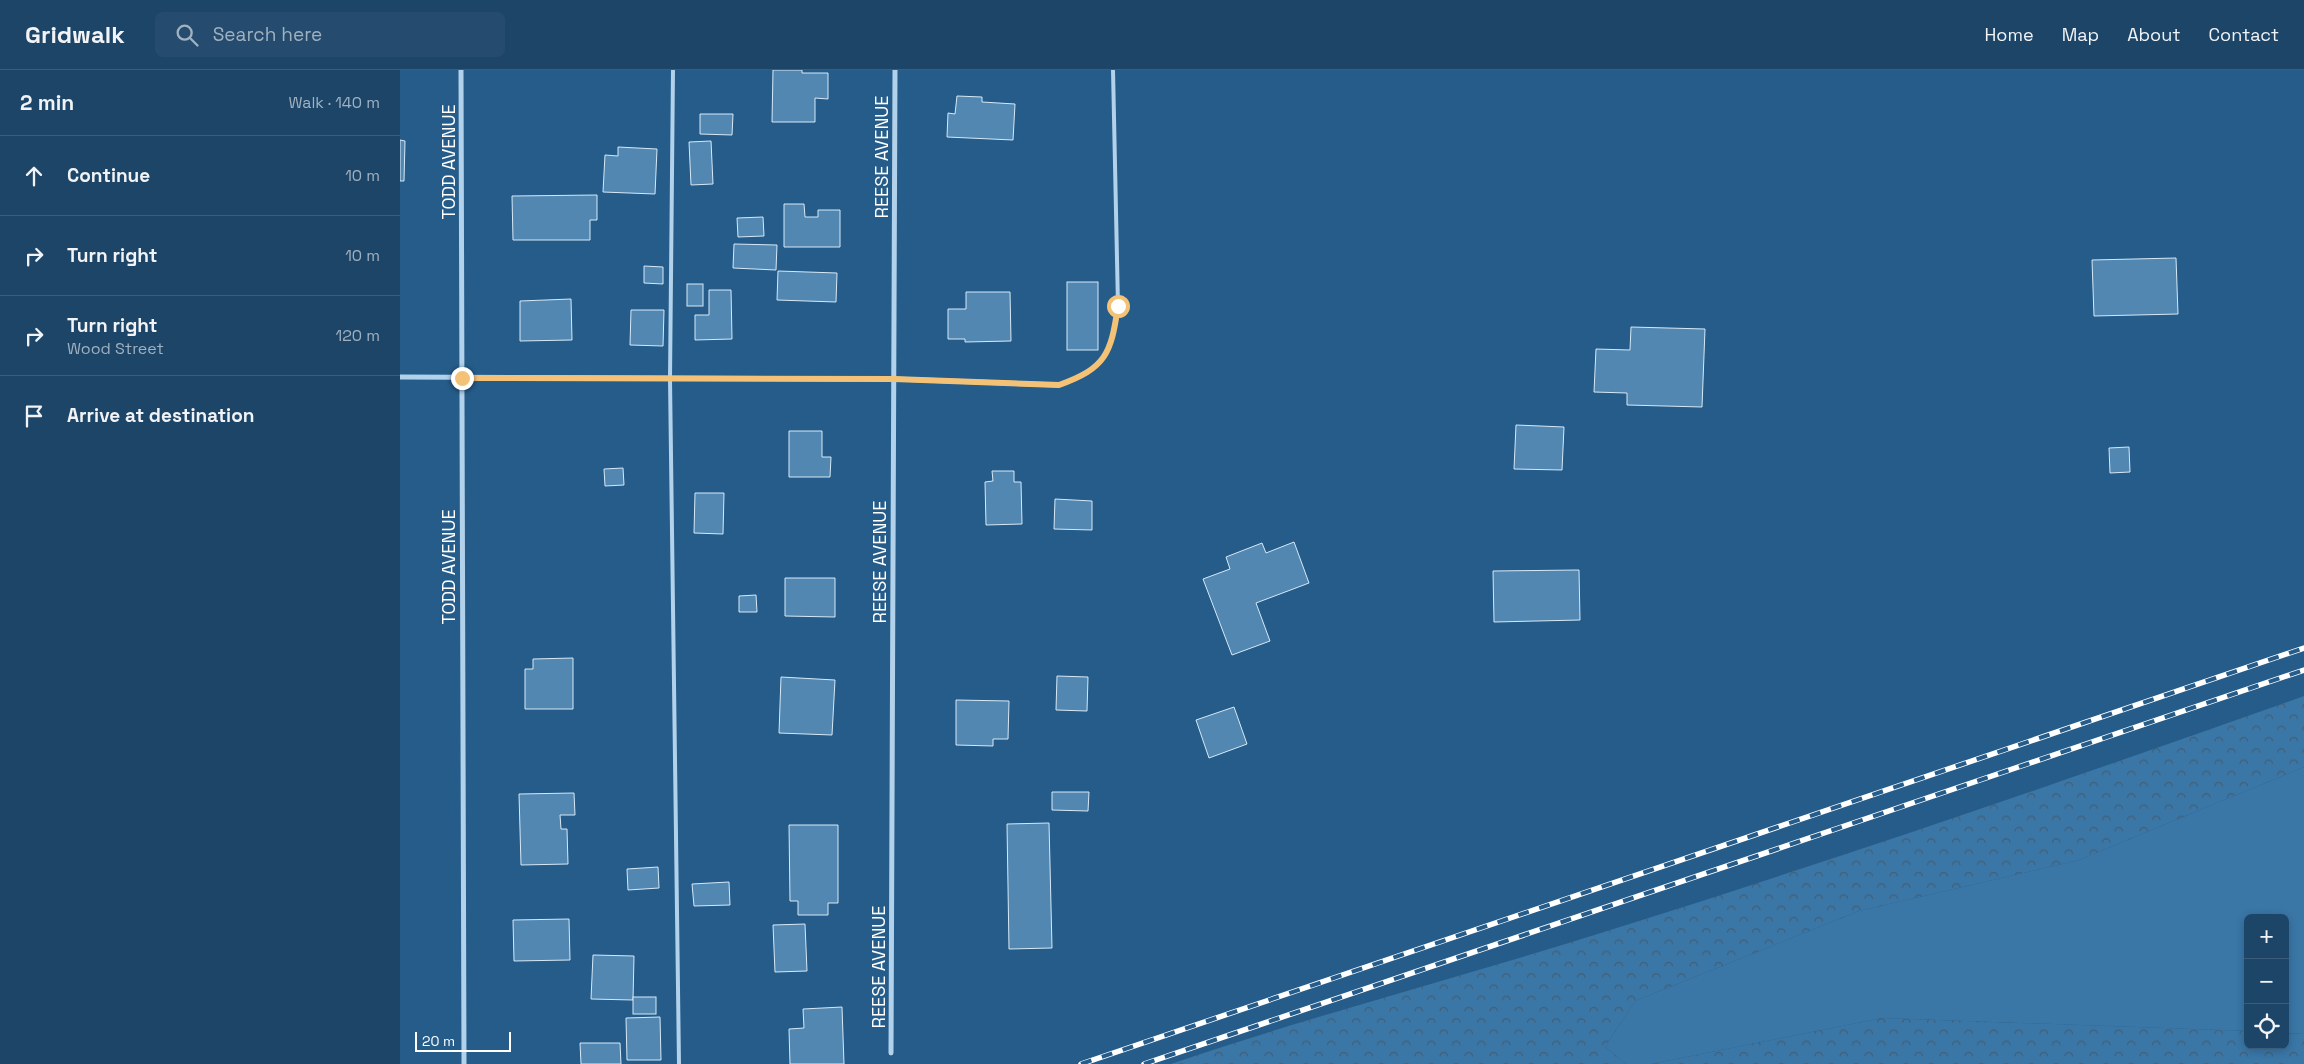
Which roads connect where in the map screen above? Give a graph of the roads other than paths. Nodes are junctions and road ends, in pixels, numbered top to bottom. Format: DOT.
graph roads {
  1 [pos="461,70"];
  2 [pos="673,70"];
  3 [pos="895,70"];
  4 [pos="1113,70"];
  5 [pos="400,377"];
  6 [pos="462,378"];
  7 [pos="670,379"];
  8 [pos="894,379"];
  9 [pos="1059,385"];
  10 [pos="891,1053"];
  11 [pos="464,1064"];
  12 [pos="679,1064"];
  1 -- 6 [label="street, TODD AVENUE"];
  2 -- 7 [label="lane"];
  3 -- 8 [label="street, REESE AVENUE"];
  4 -- 9 [label="lane"];
  5 -- 6 [label="street"];
  6 -- 7 [label="street"];
  6 -- 11 [label="street, TODD AVENUE"];
  7 -- 8 [label="street"];
  7 -- 12 [label="lane"];
  8 -- 9 [label="street"];
  8 -- 10 [label="street, REESE AVENUE"];
}
